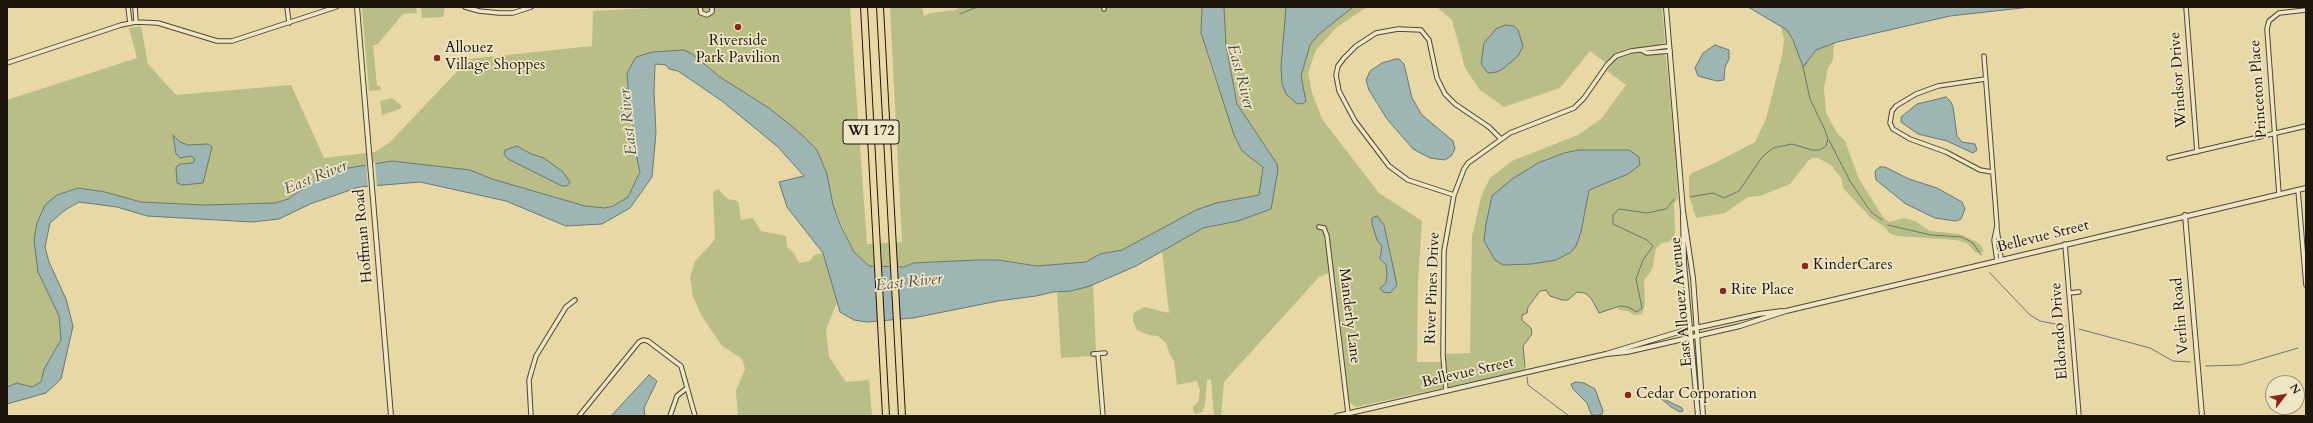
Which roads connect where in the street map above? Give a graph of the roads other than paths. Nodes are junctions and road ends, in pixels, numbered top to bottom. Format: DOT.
graph roads {
  1 [pos="128,7"];
  2 [pos="135,7"];
  3 [pos="287,7"];
  4 [pos="336,7"];
  5 [pos="358,7"];
  6 [pos="465,7"];
  7 [pos="531,7"];
  8 [pos="700,7"];
  9 [pos="712,7"];
  10 [pos="864,7"];
  11 [pos="880,7"];
  12 [pos="1666,7"];
  13 [pos="2186,7"];
  14 [pos="2306,10"];
  15 [pos="136,22"];
  16 [pos="289,22"];
  17 [pos="130,23"];
  18 [pos="1670,48"];
  19 [pos="1984,56"];
  20 [pos="7,62"];
  21 [pos="1985,79"];
  22 [pos="2306,126"];
  23 [pos="2275,133"];
  24 [pos="1501,139"];
  25 [pos="2197,152"];
  26 [pos="2169,158"];
  27 [pos="1992,172"];
  28 [pos="2306,188"];
  29 [pos="2298,190"];
  30 [pos="2280,194"];
  31 [pos="1454,195"];
  32 [pos="1683,211"];
  33 [pos="2185,215"];
  34 [pos="1319,228"];
  35 [pos="2065,244"];
  36 [pos="2305,252"];
  37 [pos="1999,260"];
  38 [pos="2306,285"];
  39 [pos="2079,292"];
  40 [pos="2069,293"];
  41 [pos="575,300"];
  42 [pos="1786,311"];
  43 [pos="1698,328"];
  44 [pos="1689,330"];
  45 [pos="1698,336"];
  46 [pos="1690,338"];
  47 [pos="1106,353"];
  48 [pos="1093,354"];
  49 [pos="1098,354"];
  50 [pos="1606,354"];
  51 [pos="687,388"];
  52 [pos="1446,391"];
  53 [pos="1348,413"];
  54 [pos="579,415"];
  55 [pos="390,416"];
  56 [pos="531,416"];
  57 [pos="670,416"];
  58 [pos="695,416"];
  59 [pos="886,416"];
  60 [pos="902,416"];
  61 [pos="1103,416"];
  62 [pos="1337,416"];
  63 [pos="1698,416"];
  64 [pos="1703,416"];
  65 [pos="2079,416"];
  66 [pos="2202,416"];
  1 -- 17 [label="street"];
  2 -- 15 [label="street"];
  3 -- 16 [label="street"];
  4 -- 16 [label="street"];
  5 -- 55 [label="street, Hoffman Road"];
  6 -- 7 [label="street"];
  8 -- 9 [label="street"];
  10 -- 59 [label="highway, WI 172"];
  11 -- 60 [label="highway, WI 172"];
  12 -- 18 [label="street, East Allouez Avenue"];
  13 -- 25 [label="street, Windsor Drive"];
  14 -- 23 [label="street, Princeton Place"];
  15 -- 16 [label="street"];
  15 -- 17 [label="street"];
  17 -- 20 [label="street"];
  18 -- 24 [label="street, River Pines Drive"];
  18 -- 32 [label="street, East Allouez Avenue"];
  19 -- 21 [label="street"];
  21 -- 27 [label="street"];
  21 -- 27 [label="street"];
  22 -- 23 [label="street"];
  23 -- 25 [label="street"];
  23 -- 30 [label="street, Princeton Place"];
  24 -- 31 [label="street, River Pines Drive"];
  24 -- 31 [label="street"];
  25 -- 26 [label="street"];
  27 -- 37 [label="street"];
  28 -- 29 [label="street, Bellevue Street"];
  29 -- 30 [label="street, Bellevue Street"];
  29 -- 36 [label="street"];
  30 -- 33 [label="street, Bellevue Street"];
  31 -- 52 [label="street, River Pines Drive"];
  32 -- 43 [label="street, East Allouez Avenue"];
  32 -- 44 [label="street, East Allouez Avenue"];
  33 -- 35 [label="street, Bellevue Street"];
  33 -- 66 [label="street, Verlin Road"];
  34 -- 53 [label="street, Manderly Lane"];
  35 -- 37 [label="street, Bellevue Street"];
  35 -- 40 [label="street, Eldorado Drive"];
  36 -- 38 [label="street"];
  37 -- 42 [label="street, Bellevue Street"];
  39 -- 40 [label="street"];
  40 -- 65 [label="street, Eldorado Drive"];
  41 -- 56 [label="street"];
  42 -- 43 [label="street, Bellevue Street"];
  42 -- 45 [label="street, Bellevue Street"];
  43 -- 44 [label="street, Bellevue Street"];
  43 -- 45 [label="street, East Allouez Avenue"];
  44 -- 46 [label="street, East Allouez Avenue"];
  44 -- 50 [label="street, Bellevue Street"];
  45 -- 46 [label="street, Bellevue Street"];
  45 -- 64 [label="street, East Allouez Avenue"];
  46 -- 50 [label="street, Bellevue Street"];
  46 -- 63 [label="street, East Allouez Avenue"];
  47 -- 49 [label="street"];
  48 -- 49 [label="street"];
  49 -- 61 [label="street"];
  50 -- 52 [label="street, Bellevue Street"];
  51 -- 54 [label="street"];
  51 -- 57 [label="street"];
  51 -- 58 [label="street"];
  52 -- 53 [label="street, Bellevue Street"];
  53 -- 62 [label="street, Bellevue Street"];
}
